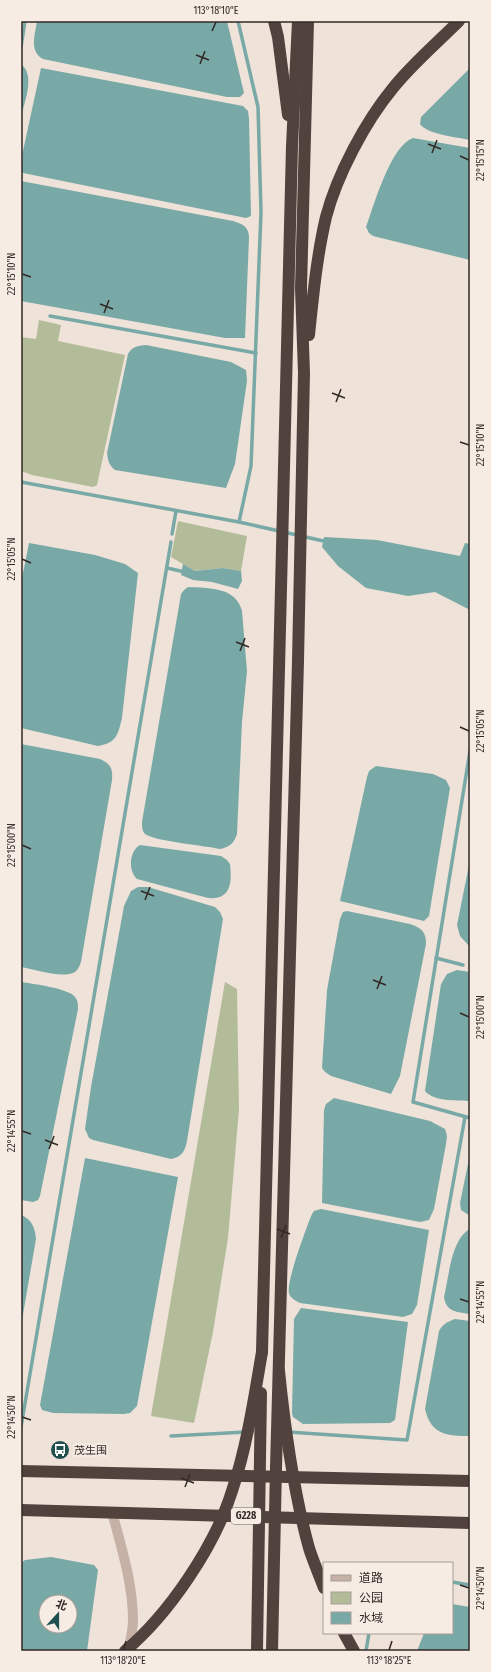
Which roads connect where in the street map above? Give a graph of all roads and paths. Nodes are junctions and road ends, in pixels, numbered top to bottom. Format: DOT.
graph roads {
  1 [pos="274,21"];
  2 [pos="298,21"];
  3 [pos="308,21"];
  4 [pos="459,21"];
  5 [pos="292,146"];
  6 [pos="304,373"];
  7 [pos="262,1352"];
  8 [pos="279,1371"];
  9 [pos="21,1471"];
  10 [pos="470,1481"];
  11 [pos="21,1510"];
  12 [pos="112,1512"];
  13 [pos="470,1523"];
  14 [pos="323,1585"];
  15 [pos="345,1634"];
  16 [pos="125,1651"];
  17 [pos="129,1651"];
  18 [pos="257,1651"];
  19 [pos="272,1651"];
  20 [pos="354,1651"];
  1 -- 5 [label="highway"];
  2 -- 5 [label="highway"];
  3 -- 6 [label="highway"];
  4 -- 6 [label="highway"];
  5 -- 7 [label="highway"];
  6 -- 8 [label="highway"];
  7 -- 16 [label="highway, bridge"];
  7 -- 18 [label="highway, bridge"];
  8 -- 14 [label="highway, bridge"];
  8 -- 19 [label="highway, bridge"];
  9 -- 10 [label="highway"];
  11 -- 12 [label="highway, G228"];
  12 -- 13 [label="highway, G228"];
  12 -- 17 [label="street"];
  15 -- 20 [label="highway"];
}
